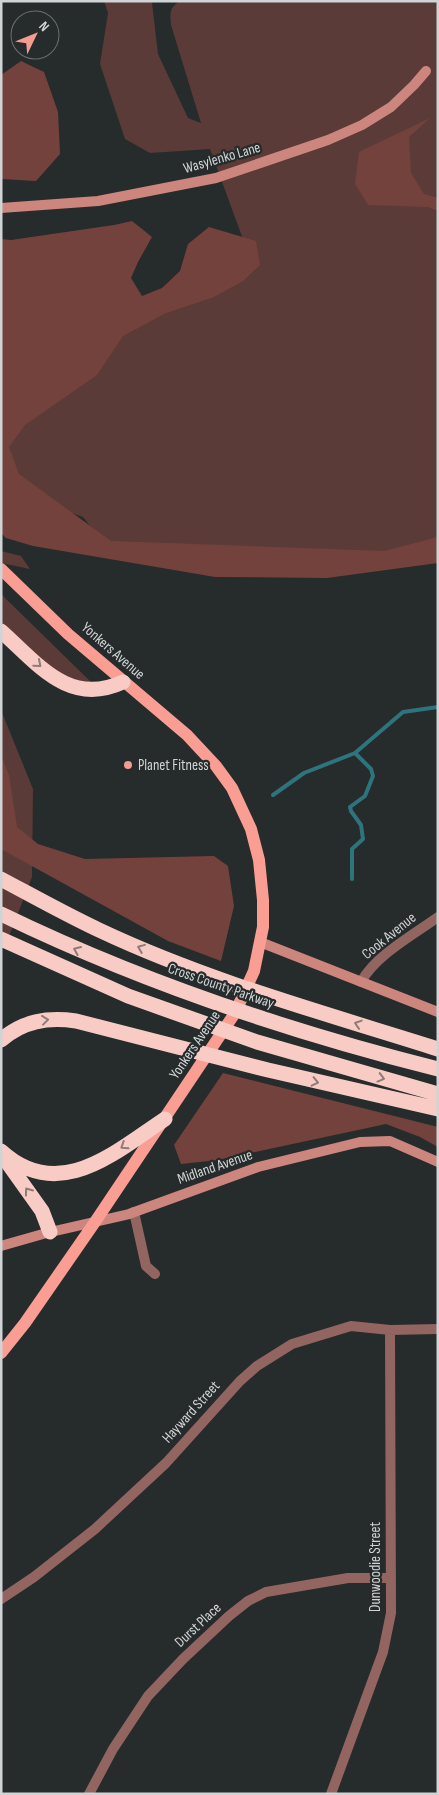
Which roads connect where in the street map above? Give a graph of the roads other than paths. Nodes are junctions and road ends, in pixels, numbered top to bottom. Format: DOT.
graph roads {
  1 [pos="426,71"];
  2 [pos="1,208"];
  3 [pos="1,569"];
  4 [pos="1,631"];
  5 [pos="122,682"];
  6 [pos="1,879"];
  7 [pos="1,914"];
  8 [pos="438,916"];
  9 [pos="1,939"];
  10 [pos="260,942"];
  11 [pos="361,982"];
  12 [pos="438,1012"];
  13 [pos="1,1040"];
  14 [pos="438,1049"];
  15 [pos="438,1069"];
  16 [pos="438,1094"];
  17 [pos="438,1109"];
  18 [pos="165,1119"];
  19 [pos="1,1153"];
  20 [pos="438,1162"];
  21 [pos="134,1212"];
  22 [pos="95,1222"];
  23 [pos="50,1232"];
  24 [pos="1,1246"];
  25 [pos="155,1274"];
  26 [pos="438,1329"];
  27 [pos="390,1330"];
  28 [pos="1,1353"];
  29 [pos="390,1578"];
  30 [pos="1,1600"];
  31 [pos="89,1794"];
  32 [pos="331,1794"];
  1 -- 2 [label="street, Wasylenko Lane"];
  3 -- 5 [label="main road, Yonkers Avenue"];
  4 -- 5 [label="highway, one-way"];
  5 -- 10 [label="main road, Yonkers Avenue"];
  14 -- 6 [label="highway, one-way"];
  15 -- 7 [label="highway, Cross County Parkway, one-way"];
  8 -- 11 [label="street, Cook Avenue"];
  9 -- 16 [label="highway, one-way"];
  10 -- 11 [label="street"];
  10 -- 18 [label="main road, Yonkers Avenue"];
  11 -- 12 [label="street"];
  13 -- 17 [label="highway, one-way"];
  18 -- 19 [label="highway, one-way"];
  18 -- 22 [label="main road, Yonkers Avenue"];
  23 -- 19 [label="highway, one-way"];
  20 -- 21 [label="street, Midland Avenue"];
  21 -- 22 [label="street, Midland Avenue"];
  21 -- 25 [label="street"];
  22 -- 23 [label="street, Midland Avenue"];
  22 -- 28 [label="main road, Yonkers Avenue"];
  23 -- 24 [label="street, Midland Avenue"];
  26 -- 27 [label="street, Hayward Street"];
  27 -- 29 [label="street, Dunwoodie Street"];
  27 -- 30 [label="street, Hayward Street"];
  29 -- 31 [label="street, Durst Place"];
  29 -- 32 [label="street, Dunwoodie Street"];
}
